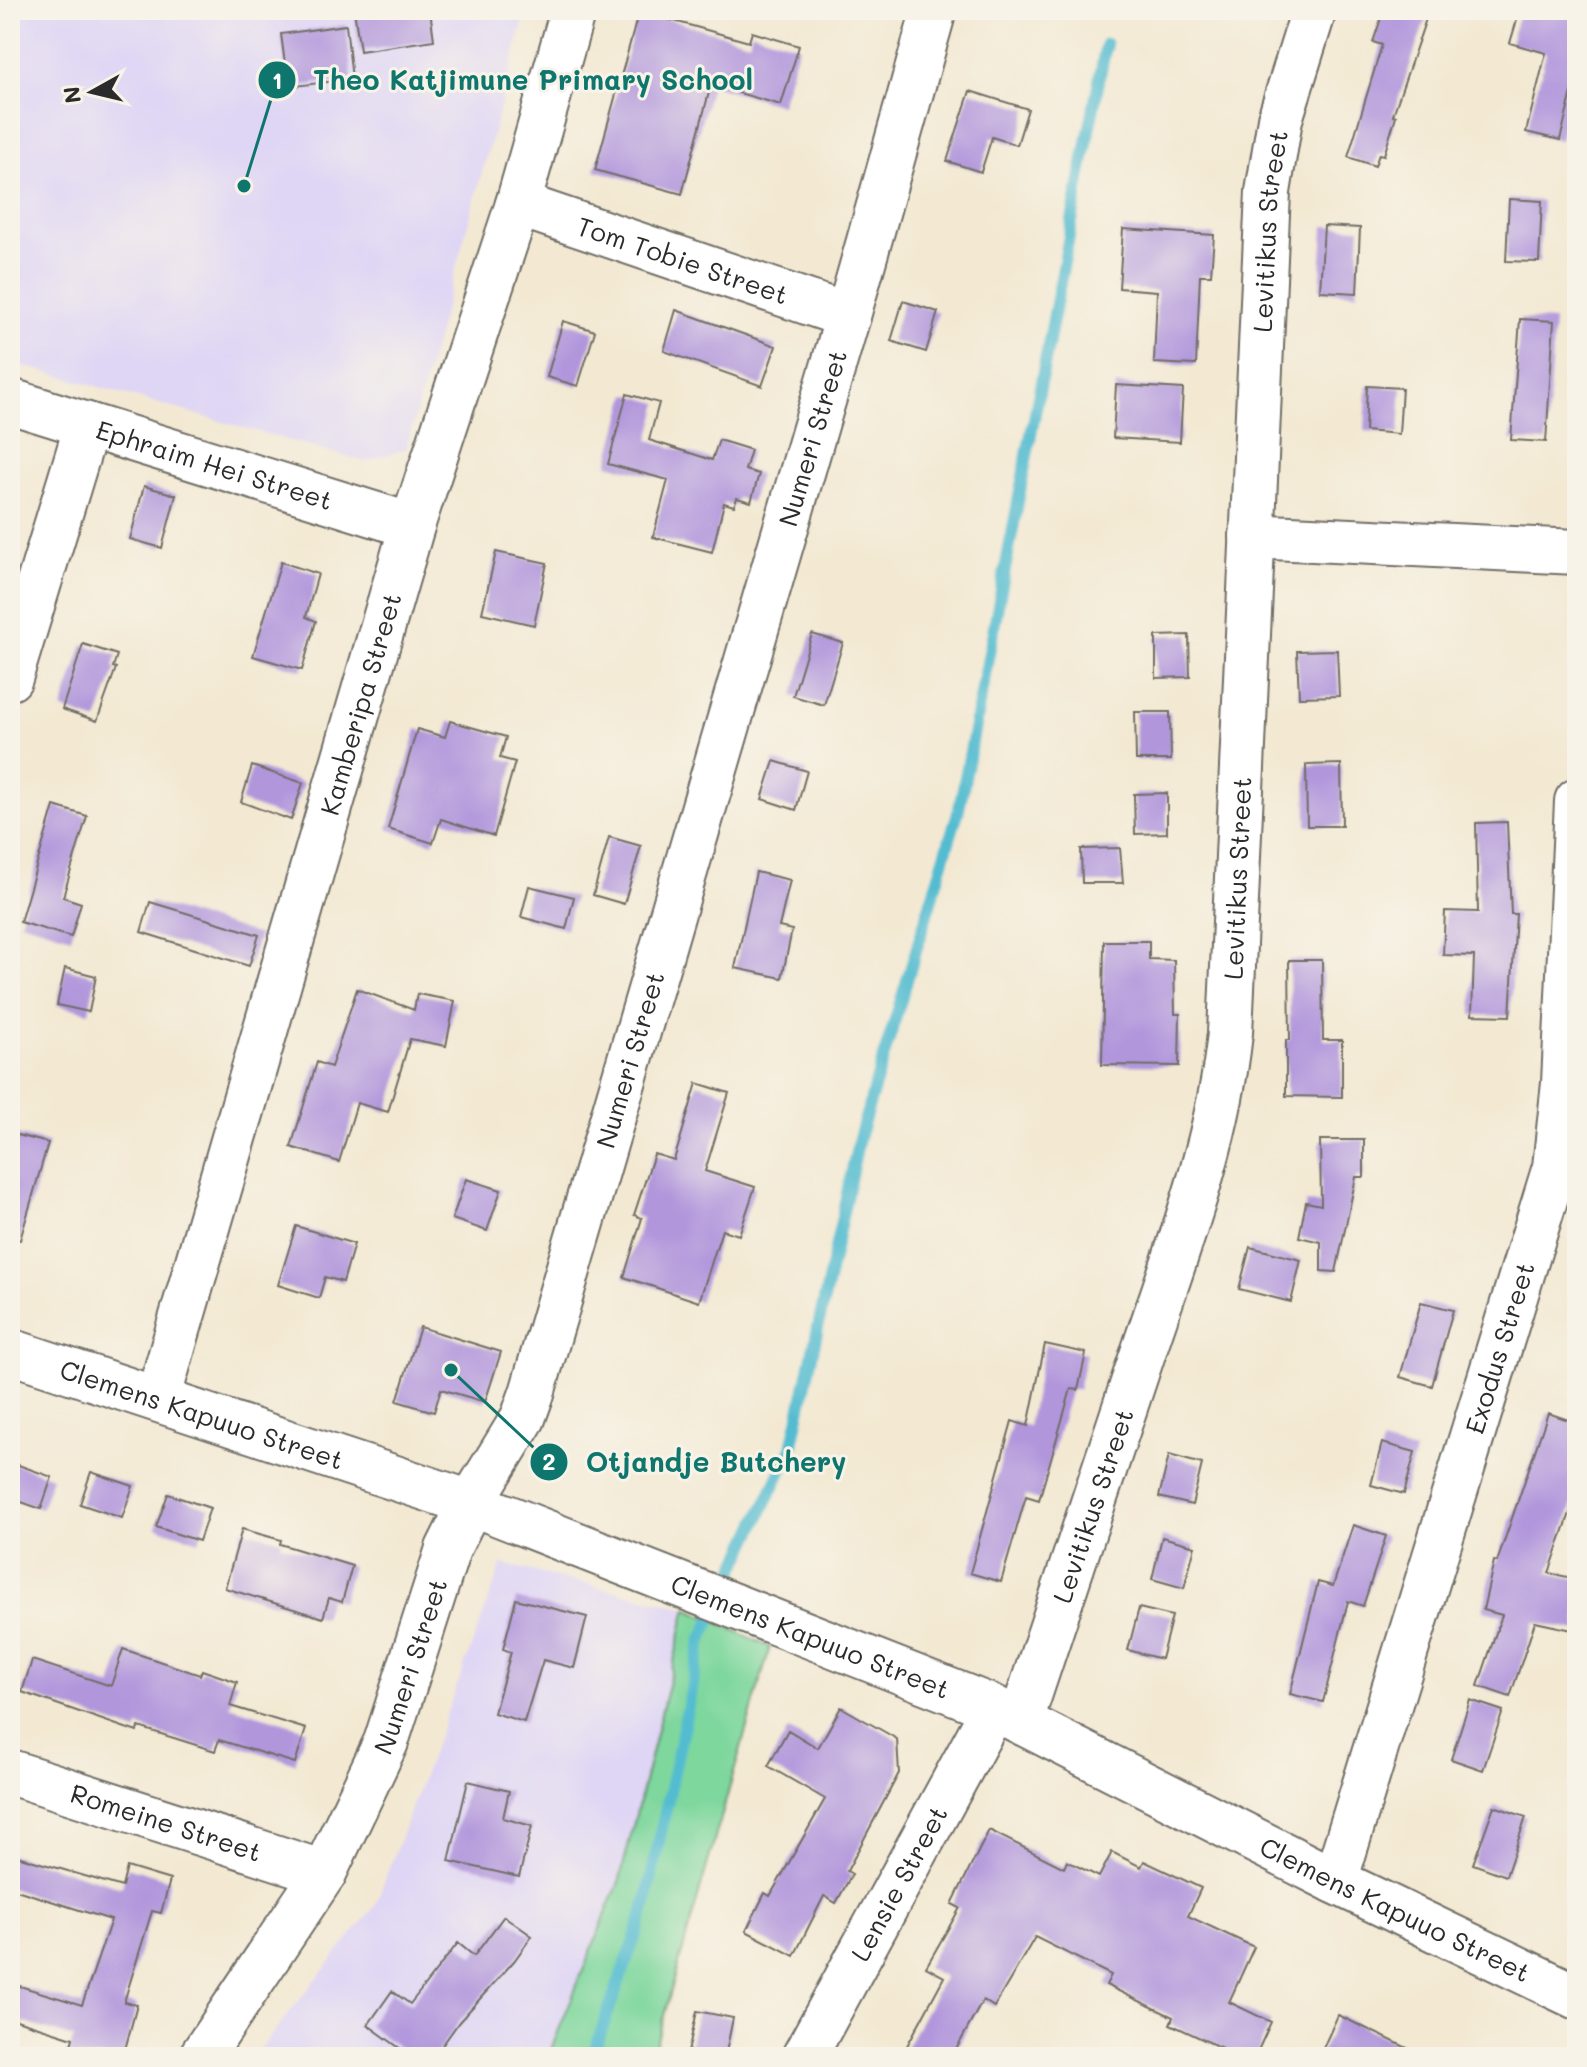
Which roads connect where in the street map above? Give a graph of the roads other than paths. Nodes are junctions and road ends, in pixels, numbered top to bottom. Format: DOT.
graph roads {
  1 [pos="573,10"];
  2 [pos="934,10"];
  3 [pos="1314,10"];
  4 [pos="518,204"];
  5 [pos="848,316"];
  6 [pos="10,401"];
  7 [pos="87,425"];
  8 [pos="412,526"];
  9 [pos="1252,536"];
  10 [pos="1577,552"];
  11 [pos="10,678"];
  12 [pos="1577,801"];
  13 [pos="10,1351"];
  14 [pos="158,1399"];
  15 [pos="471,1503"];
  16 [pos="1008,1714"];
  17 [pos="10,1772"];
  18 [pos="324,1873"];
  19 [pos="1335,1881"];
  20 [pos="1577,1997"];
  21 [pos="201,2057"];
  22 [pos="804,2057"];
  1 -- 4 [label="street, Kamberipa Street"];
  2 -- 5 [label="street, Numeri Street"];
  3 -- 9 [label="street, Levitikus Street"];
  4 -- 5 [label="street, Tom Tobie Street"];
  4 -- 8 [label="street, Kamberipa Street"];
  5 -- 15 [label="street, Numeri Street"];
  6 -- 7 [label="street"];
  7 -- 8 [label="street, Ephraim Hei Street"];
  7 -- 11 [label="street, Ephraim Hei Street"];
  8 -- 14 [label="street, Kamberipa Street"];
  9 -- 10 [label="street"];
  9 -- 16 [label="street, Levitikus Street"];
  12 -- 19 [label="street, Exodus Street"];
  13 -- 14 [label="street, Clemens Kapuuo Street"];
  14 -- 15 [label="street, Clemens Kapuuo Street"];
  15 -- 16 [label="street, Clemens Kapuuo Street"];
  15 -- 18 [label="street, Numeri Street"];
  16 -- 19 [label="street, Clemens Kapuuo Street"];
  16 -- 22 [label="street, Lensie Street"];
  17 -- 18 [label="street, Romeine Street"];
  18 -- 21 [label="street, Numeri Street"];
  19 -- 20 [label="street, Clemens Kapuuo Street"];
}
